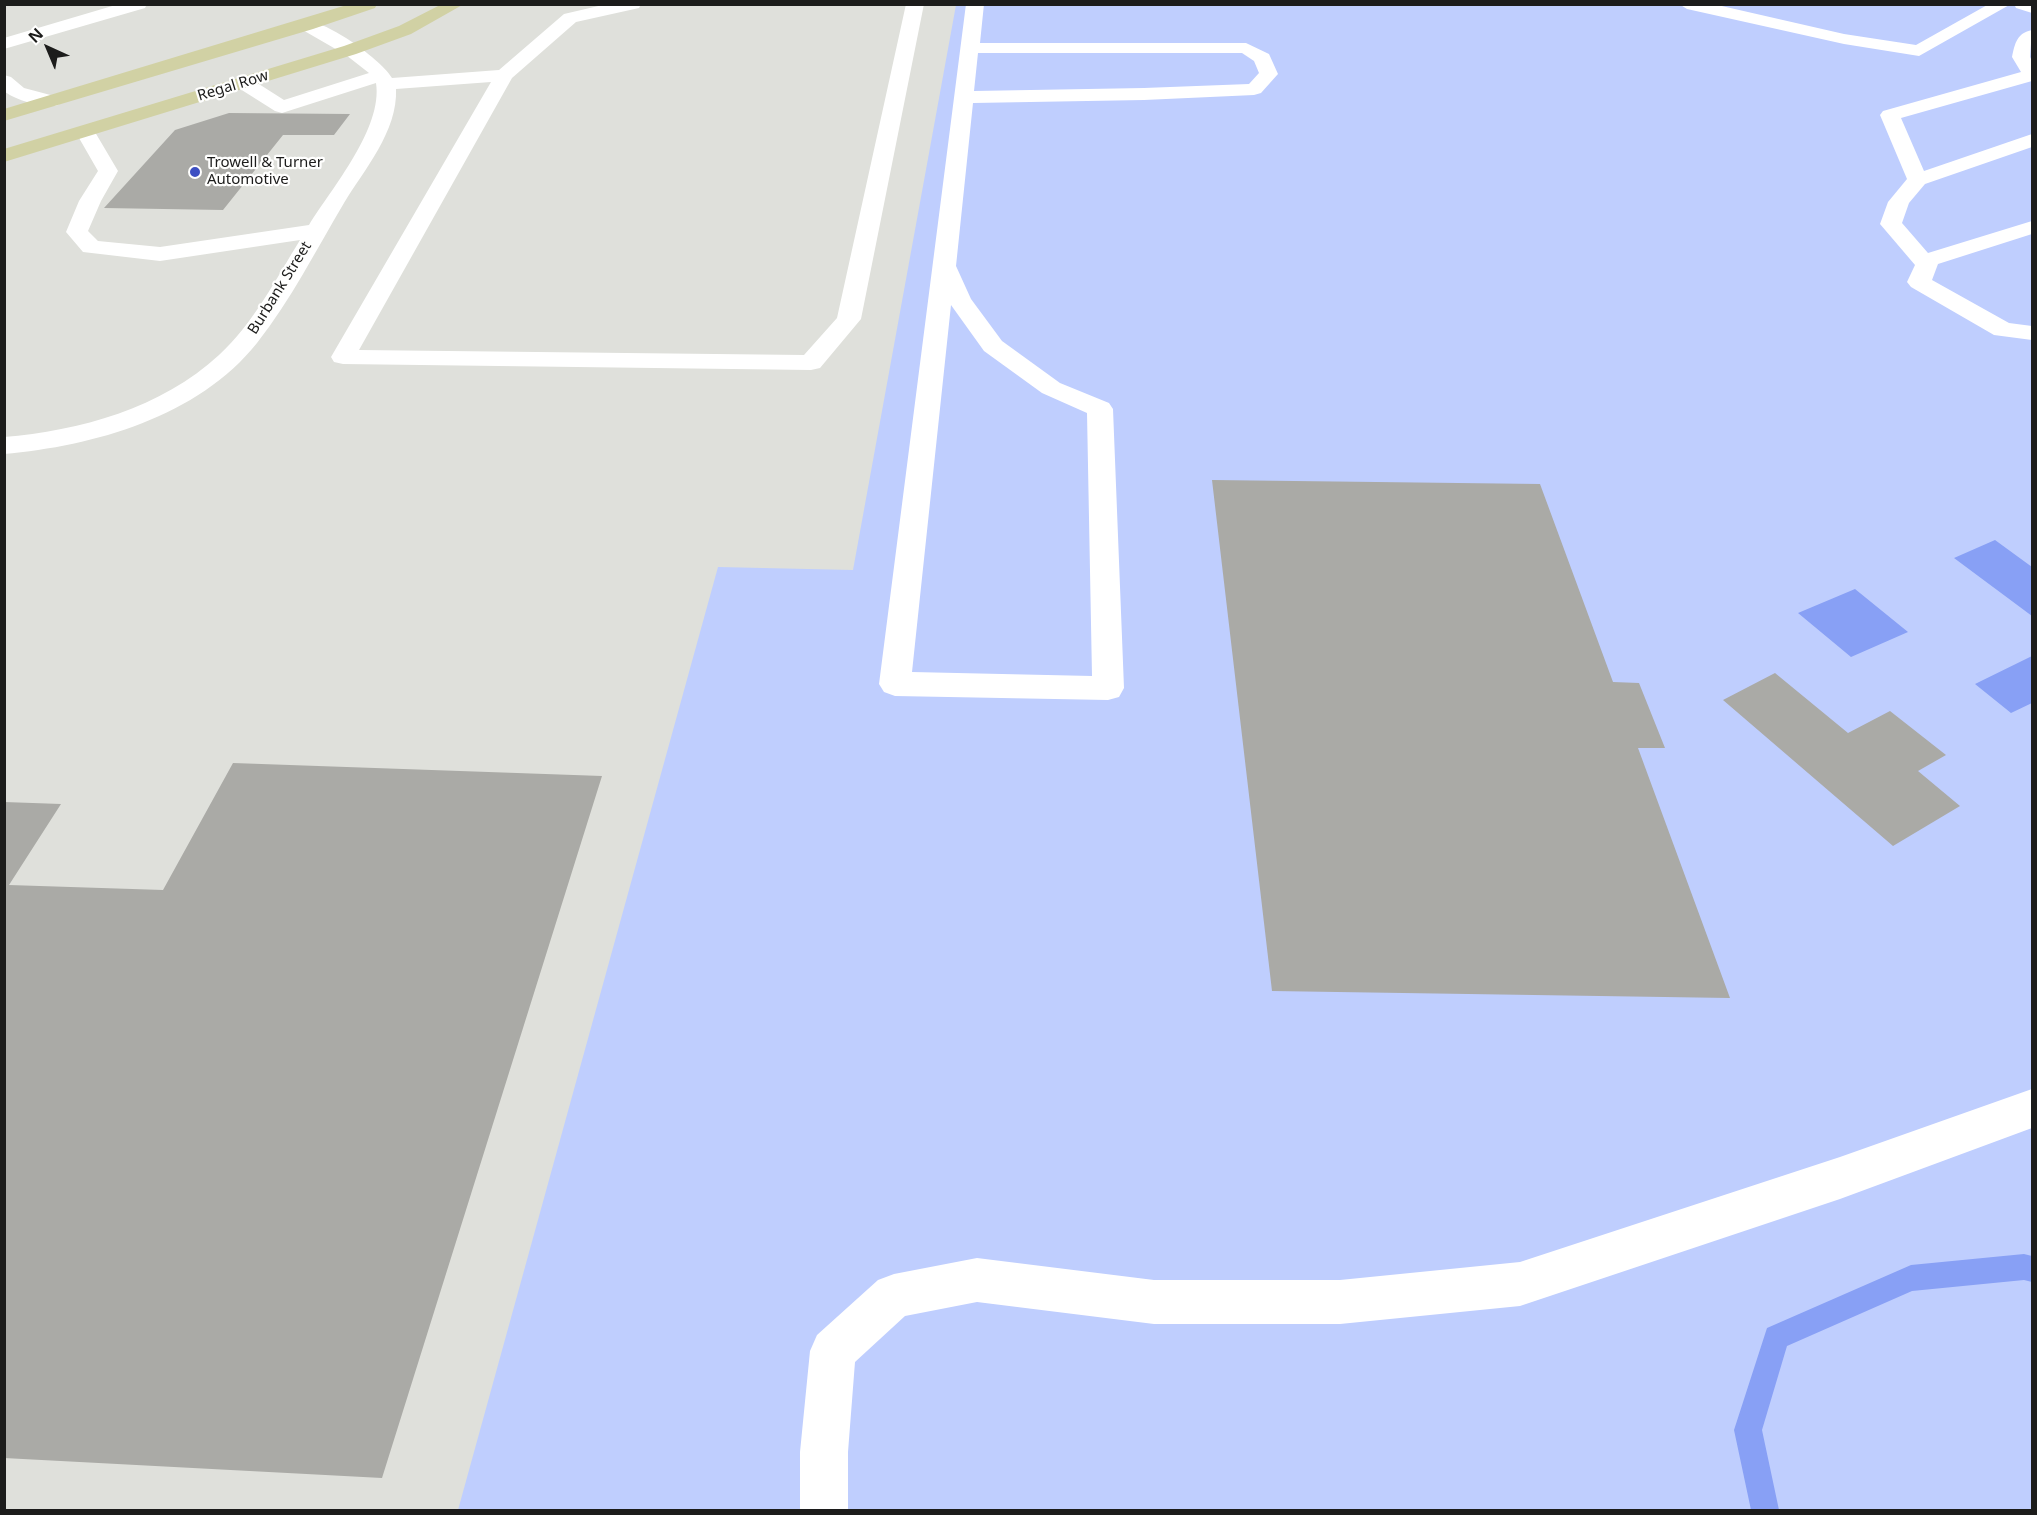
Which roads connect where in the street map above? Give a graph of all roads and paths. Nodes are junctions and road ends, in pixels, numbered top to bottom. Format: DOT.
graph roads {
  1 [pos="139,4"];
  2 [pos="369,4"];
  3 [pos="456,4"];
  4 [pos="633,4"];
  5 [pos="915,4"];
  6 [pos="975,4"];
  7 [pos="1687,4"];
  8 [pos="2003,4"];
  9 [pos="2022,4"];
  10 [pos="2032,8"];
  11 [pos="308,25"];
  12 [pos="2032,35"];
  13 [pos="4,44"];
  14 [pos="970,48"];
  15 [pos="350,50"];
  16 [pos="504,75"];
  17 [pos="2032,75"];
  18 [pos="383,79"];
  19 [pos="4,81"];
  20 [pos="244,83"];
  21 [pos="964,97"];
  22 [pos="51,101"];
  23 [pos="4,115"];
  24 [pos="85,132"];
  25 [pos="4,134"];
  26 [pos="2032,140"];
  27 [pos="4,156"];
  28 [pos="1918,180"];
  29 [pos="2032,227"];
  30 [pos="315,231"];
  31 [pos="1927,265"];
  32 [pos="945,267"];
  33 [pos="2032,333"];
  34 [pos="4,446"];
  35 [pos="2032,1109"];
  36 [pos="824,1510"];
  1 -- 13 [label="street"];
  2 -- 11 [label="main road"];
  3 -- 15 [label="main road, Regal Row"];
  4 -- 16 [label="street"];
  5 -- 16 [label="street"];
  6 -- 14 [label="street"];
  7 -- 8 [label="street"];
  9 -- 10 [label="street"];
  11 -- 15 [label="street"];
  11 -- 22 [label="main road"];
  12 -- 17 [label="street"];
  14 -- 21 [label="street"];
  14 -- 21 [label="street"];
  15 -- 18 [label="street"];
  15 -- 20 [label="main road, Regal Row"];
  16 -- 18 [label="street"];
  17 -- 28 [label="street"];
  18 -- 20 [label="street"];
  18 -- 30 [label="street, Burbank Street"];
  19 -- 22 [label="street"];
  20 -- 24 [label="main road, Regal Row"];
  21 -- 32 [label="street"];
  22 -- 23 [label="main road"];
  22 -- 25 [label="main road"];
  24 -- 27 [label="main road, Regal Row"];
  24 -- 30 [label="street"];
  26 -- 28 [label="street"];
  28 -- 31 [label="street"];
  29 -- 31 [label="street"];
  30 -- 34 [label="street, Burbank Street"];
  31 -- 33 [label="street"];
  32 -- 32 [label="street"];
  35 -- 36 [label="street"];
}
